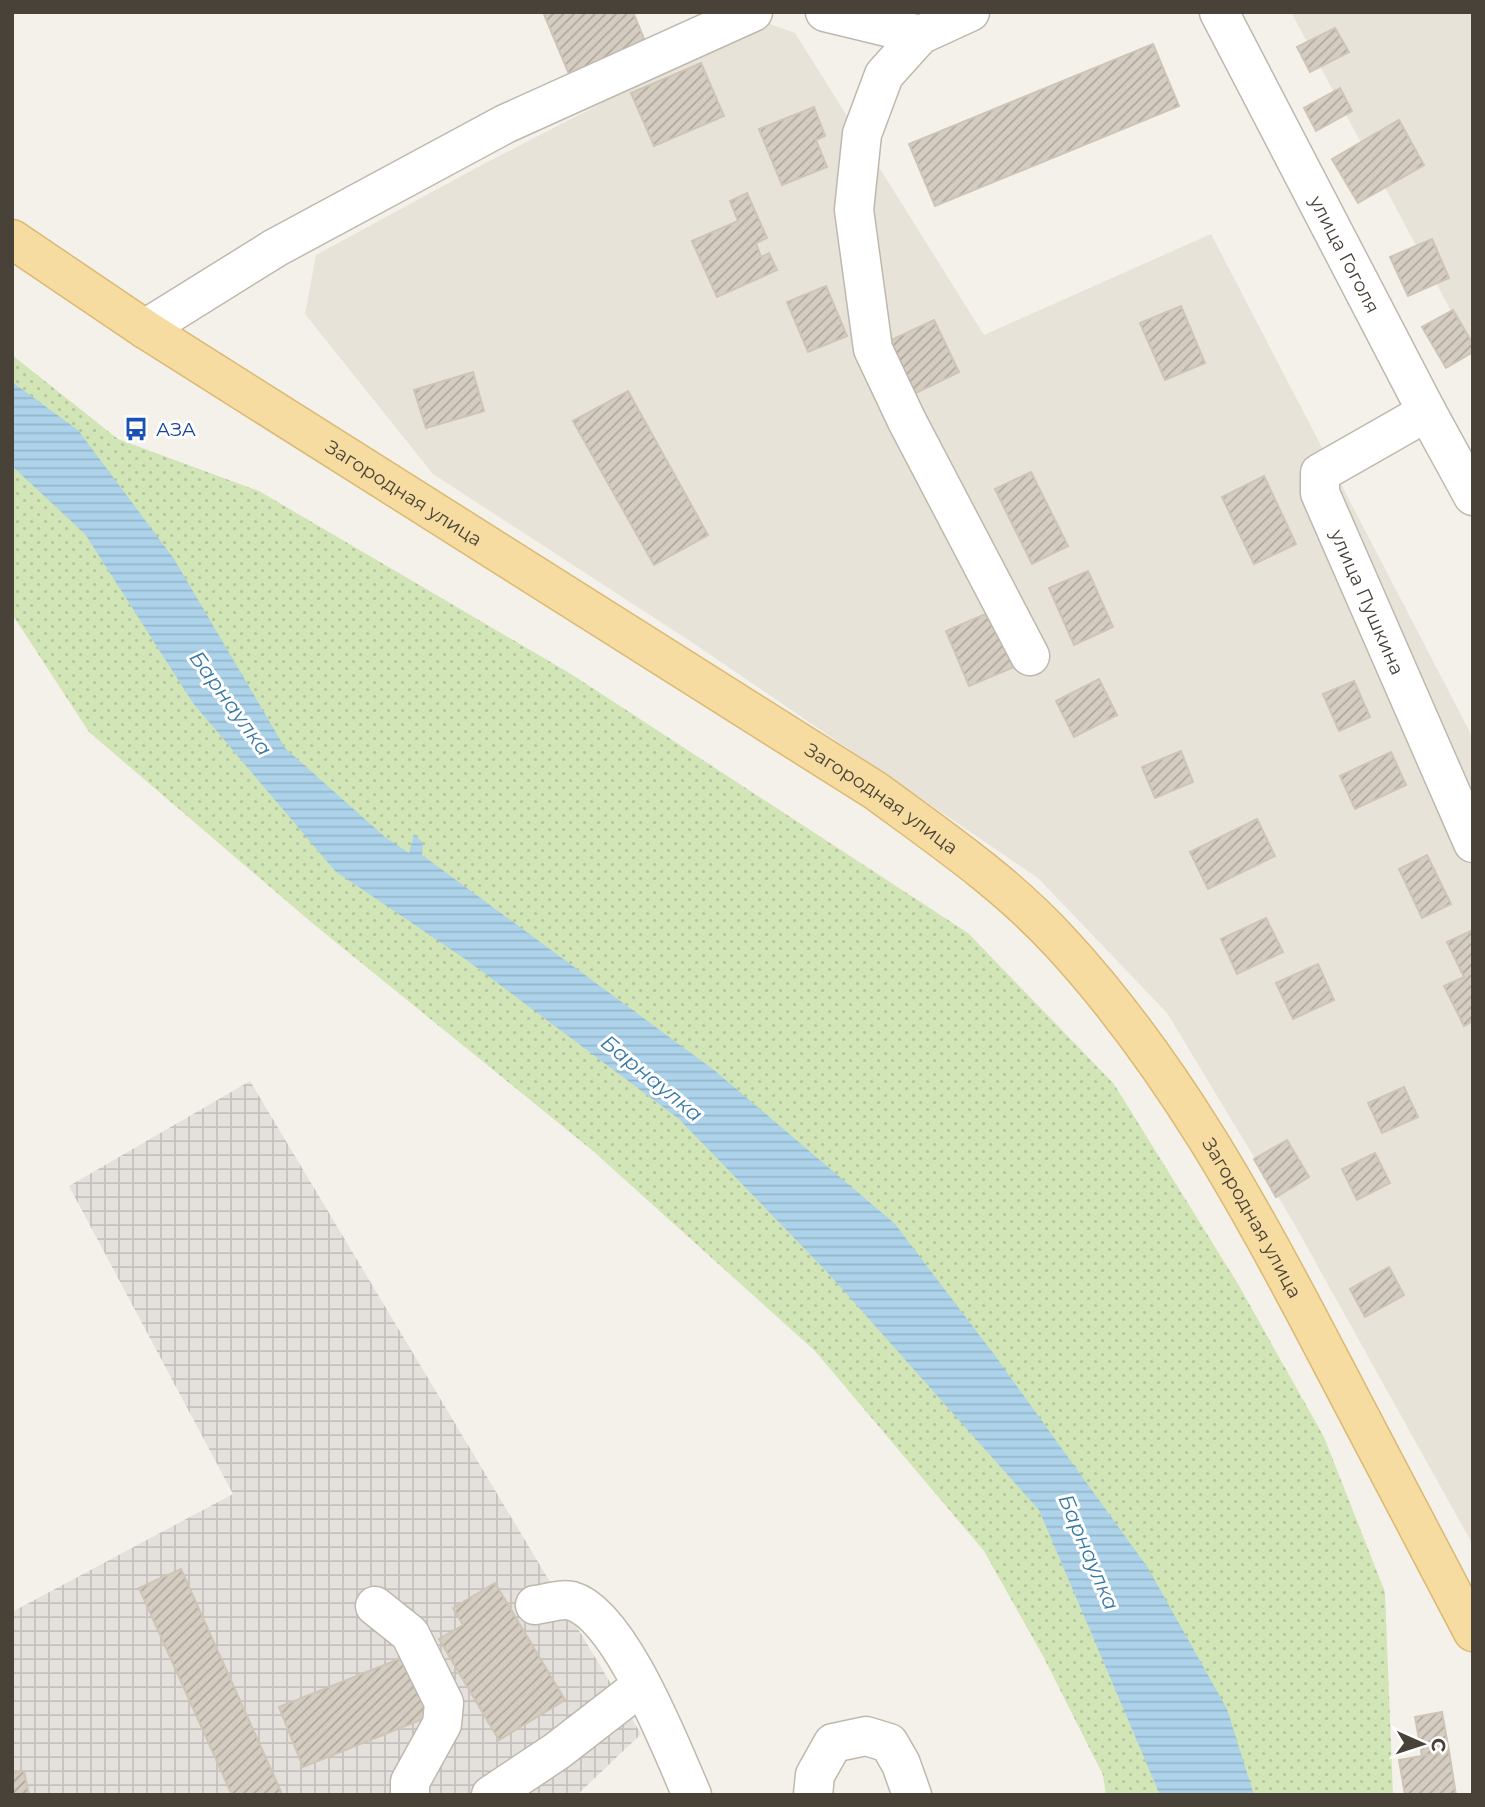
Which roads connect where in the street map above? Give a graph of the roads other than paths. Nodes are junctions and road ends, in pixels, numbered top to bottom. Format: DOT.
graph roads {
  1 [pos="753,12"];
  2 [pos="825,12"];
  3 [pos="970,12"];
  4 [pos="1219,12"];
  5 [pos="920,34"];
  6 [pos="12,239"];
  7 [pos="145,329"];
  8 [pos="1427,412"];
  9 [pos="1473,496"];
  10 [pos="1030,656"];
  11 [pos="1473,843"];
  12 [pos="375,1605"];
  13 [pos="535,1605"];
  14 [pos="1473,1632"];
  15 [pos="641,1686"];
  16 [pos="410,1795"];
  17 [pos="491,1795"];
  18 [pos="692,1795"];
  19 [pos="813,1795"];
  20 [pos="912,1795"];
  1 -- 7 [label="street"];
  2 -- 5 [label="street"];
  3 -- 5 [label="street"];
  4 -- 8 [label="street, улица Гоголя"];
  5 -- 10 [label="street"];
  6 -- 7 [label="main road, Загородная улица"];
  7 -- 14 [label="main road, Загородная улица"];
  8 -- 9 [label="street, улица Гоголя"];
  8 -- 11 [label="street, улица Пушкина"];
  12 -- 16 [label="street"];
  13 -- 15 [label="street"];
  15 -- 17 [label="street"];
  15 -- 18 [label="street"];
  19 -- 20 [label="street"];
}
